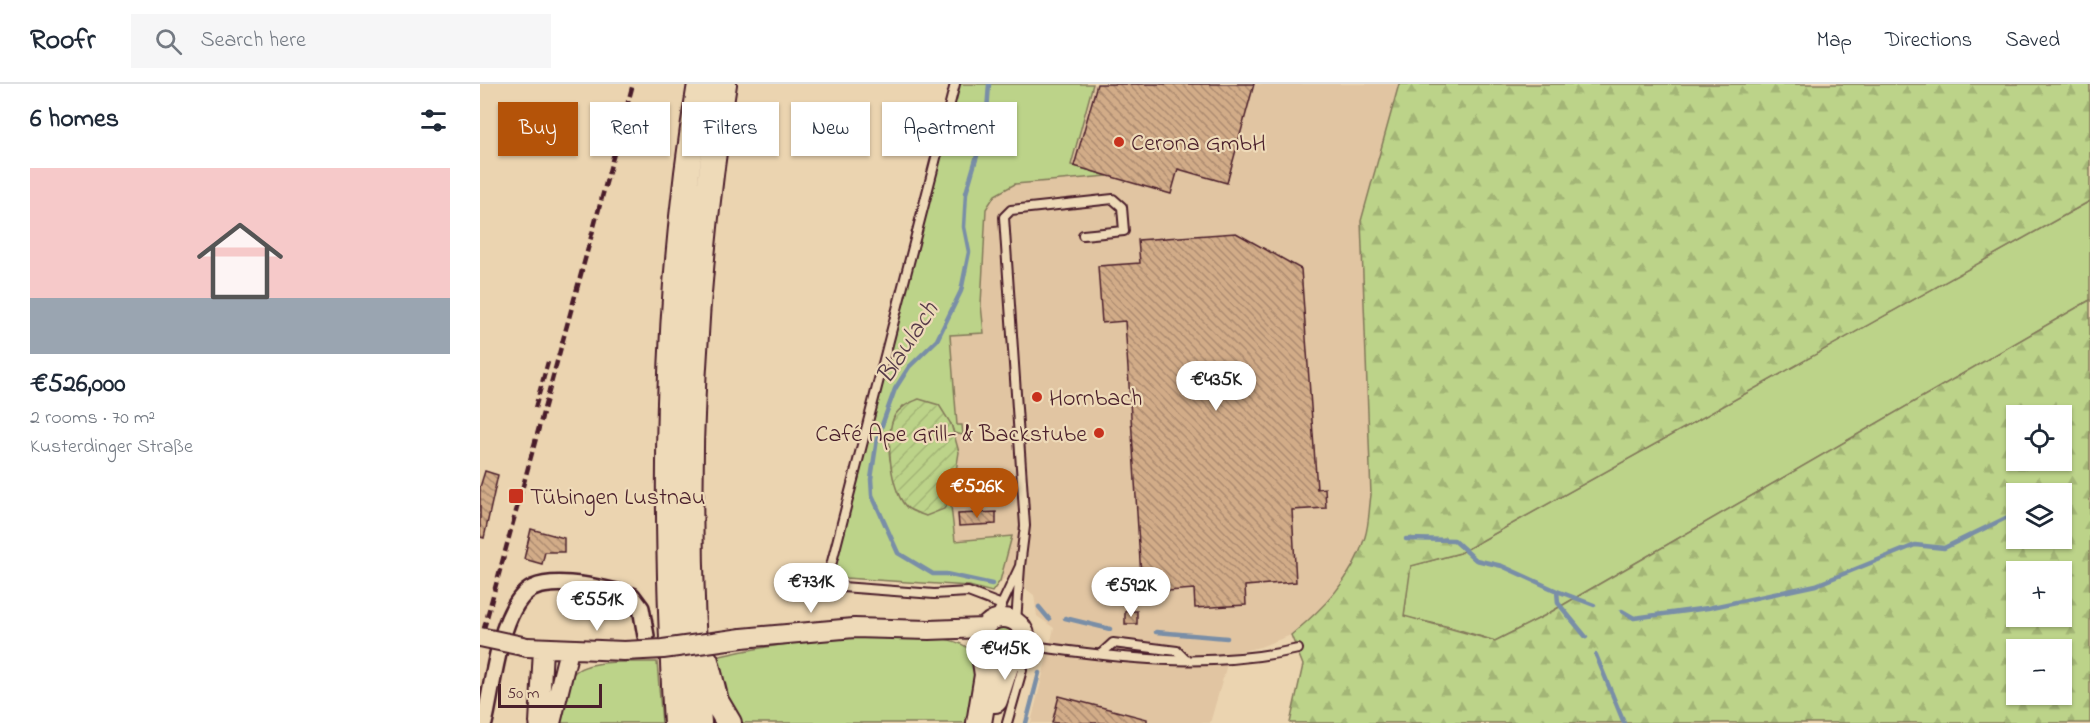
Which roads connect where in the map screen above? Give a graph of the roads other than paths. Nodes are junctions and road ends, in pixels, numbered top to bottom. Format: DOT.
graph roads {
  1 [pos="700,84"];
  2 [pos="723,84"];
  3 [pos="955,84"];
  4 [pos="1083,235"];
  5 [pos="1020,566"];
  6 [pos="692,612"];
  7 [pos="994,617"];
  8 [pos="1016,622"];
  9 [pos="929,630"];
  10 [pos="646,636"];
  11 [pos="480,637"];
  12 [pos="535,648"];
  13 [pos="1298,649"];
  14 [pos="569,650"];
  15 [pos="1003,654"];
  16 [pos="1101,654"];
  17 [pos="1186,660"];
  18 [pos="484,723"];
  19 [pos="539,723"];
  20 [pos="551,723"];
  21 [pos="676,723"];
  22 [pos="699,723"];
  23 [pos="729,723"];
  24 [pos="979,723"];
  25 [pos="989,723"];
  26 [pos="1007,723"];
  1 -- 21 [label="highway"];
  2 -- 6 [label="highway"];
  3 -- 7 [label="lane"];
  4 -- 5 [label="lane"];
  5 -- 7 [label="lane"];
  5 -- 8 [label="lane"];
  6 -- 22 [label="highway"];
  6 -- 23 [label="highway"];
  7 -- 8 [label="street"];
  7 -- 9 [label="street"];
  7 -- 15 [label="street"];
  8 -- 15 [label="street"];
  9 -- 14 [label="street, bridge"];
  9 -- 15 [label="street"];
  10 -- 18 [label="street"];
  11 -- 12 [label="street, bridge"];
  12 -- 14 [label="street"];
  12 -- 19 [label="street"];
  13 -- 17 [label="lane"];
  14 -- 20 [label="street"];
  15 -- 16 [label="lane"];
  15 -- 24 [label="highway"];
  15 -- 25 [label="highway"];
  15 -- 26 [label="lane"];
  16 -- 17 [label="lane"];
  16 -- 17 [label="lane"];
}
